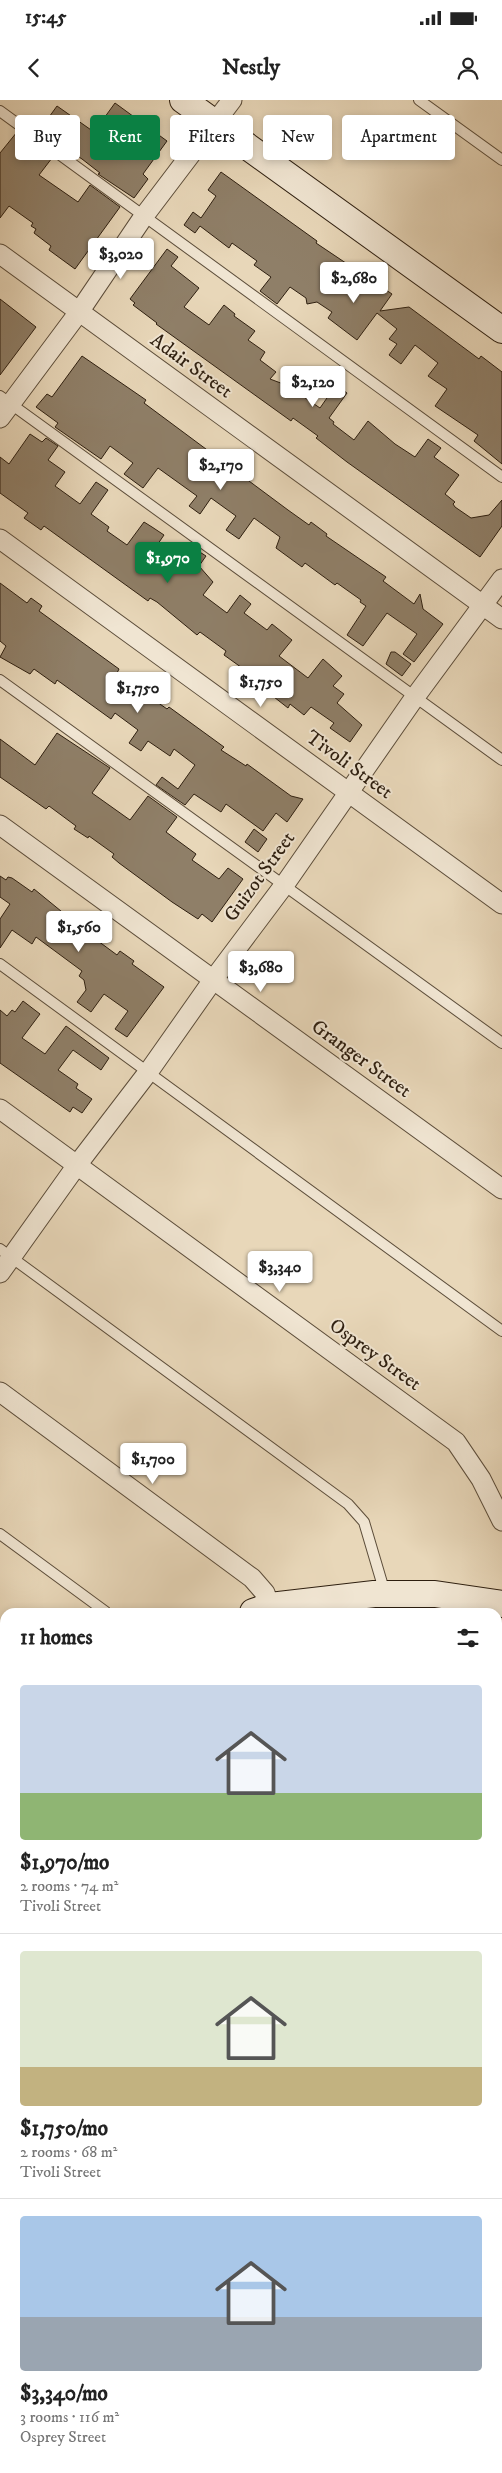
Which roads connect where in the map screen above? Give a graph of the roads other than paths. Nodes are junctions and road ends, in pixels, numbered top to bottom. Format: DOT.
graph roads {
  1 [pos="182,100"];
  2 [pos="232,100"];
  3 [pos="419,100"];
  4 [pos="0,111"];
  5 [pos="204,115"];
  6 [pos="220,115"];
  7 [pos="253,150"];
  8 [pos="186,160"];
  9 [pos="502,160"];
  10 [pos="144,216"];
  11 [pos="0,254"];
  12 [pos="79,312"];
  13 [pos="502,330"];
  14 [pos="3,406"];
  15 [pos="502,477"];
  16 [pos="0,539"];
  17 [pos="502,579"];
  18 [pos="482,606"];
  19 [pos="502,620"];
  20 [pos="0,680"];
  21 [pos="415,697"];
  22 [pos="502,760"];
  23 [pos="348,792"];
  24 [pos="0,825"];
  25 [pos="285,884"];
  26 [pos="502,904"];
  27 [pos="0,964"];
  28 [pos="213,980"];
  29 [pos="502,1043"];
  30 [pos="149,1072"];
  31 [pos="0,1109"];
  32 [pos="77,1165"];
  33 [pos="502,1189"];
  34 [pos="6,1254"];
  35 [pos="0,1273"];
  36 [pos="502,1331"];
  37 [pos="0,1392"];
  38 [pos="502,1521"];
  39 [pos="0,1534"];
  40 [pos="385,1594"];
  41 [pos="502,1604"];
  42 [pos="101,1608"];
  43 [pos="261,1608"];
  44 [pos="276,1608"];
  1 -- 5 [label="main road"];
  2 -- 6 [label="street"];
  3 -- 9 [label="lane"];
  4 -- 10 [label="lane"];
  7 -- 13 [label="main road"];
  8 -- 10 [label="street"];
  10 -- 12 [label="street"];
  10 -- 15 [label="lane"];
  11 -- 12 [label="street, Adair Street"];
  12 -- 14 [label="street"];
  12 -- 18 [label="street, Adair Street"];
  14 -- 21 [label="lane"];
  16 -- 23 [label="street, Tivoli Street"];
  17 -- 18 [label="street, Guizot Street"];
  18 -- 19 [label="street, Adair Street"];
  18 -- 21 [label="street, Guizot Street"];
  20 -- 25 [label="lane"];
  21 -- 22 [label="lane"];
  21 -- 23 [label="street, Guizot Street"];
  23 -- 25 [label="street, Guizot Street"];
  23 -- 26 [label="street, Tivoli Street"];
  24 -- 28 [label="street, Granger Street"];
  25 -- 28 [label="street, Guizot Street"];
  25 -- 29 [label="lane"];
  27 -- 30 [label="lane"];
  28 -- 30 [label="street, Guizot Street"];
  28 -- 33 [label="street, Granger Street"];
  30 -- 32 [label="street, Guizot Street"];
  30 -- 36 [label="lane"];
  31 -- 32 [label="street, Osprey Street"];
  32 -- 34 [label="street, Guizot Street"];
  32 -- 38 [label="street, Osprey Street"];
  34 -- 35 [label="street, Guizot Street"];
  34 -- 40 [label="lane"];
  37 -- 43 [label="street"];
  39 -- 42 [label="lane"];
  40 -- 41 [label="main road"];
  40 -- 44 [label="main road"];
}
